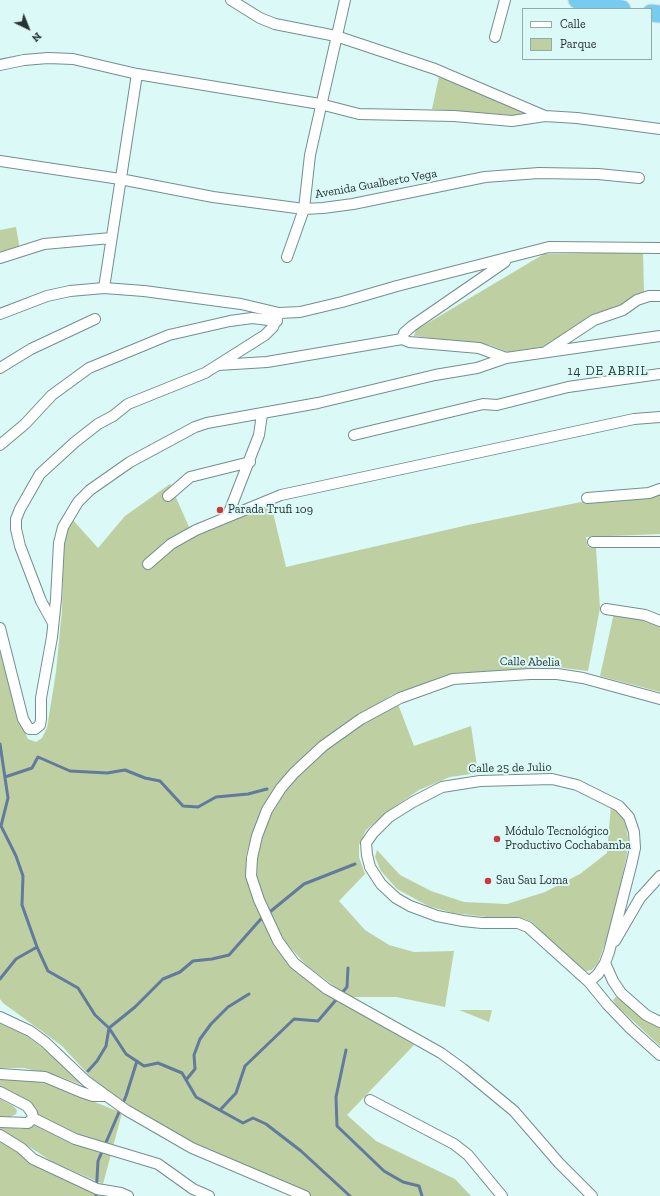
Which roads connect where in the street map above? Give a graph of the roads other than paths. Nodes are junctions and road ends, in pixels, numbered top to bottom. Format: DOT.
graph roads {
  1 [pos="231,0"];
  2 [pos="345,0"];
  3 [pos="504,0"];
  4 [pos="577,0"];
  5 [pos="615,8"];
  6 [pos="336,36"];
  7 [pos="495,37"];
  8 [pos="0,65"];
  9 [pos="137,74"];
  10 [pos="320,104"];
  11 [pos="545,116"];
  12 [pos="660,129"];
  13 [pos="0,161"];
  14 [pos="639,178"];
  15 [pos="120,179"];
  16 [pos="304,209"];
  17 [pos="111,238"];
  18 [pos="660,248"];
  19 [pos="0,258"];
  20 [pos="287,258"];
  21 [pos="511,258"];
  22 [pos="104,288"];
  23 [pos="660,296"];
  24 [pos="0,314"];
  25 [pos="278,317"];
  26 [pos="94,319"];
  27 [pos="660,336"];
  28 [pos="402,338"];
  29 [pos="544,352"];
  30 [pos="506,358"];
  31 [pos="218,365"];
  32 [pos="0,368"];
  33 [pos="660,374"];
  34 [pos="262,414"];
  35 [pos="660,417"];
  36 [pos="354,435"];
  37 [pos="0,446"];
  38 [pos="250,462"];
  39 [pos="660,489"];
  40 [pos="168,496"];
  41 [pos="587,498"];
  42 [pos="228,516"];
  43 [pos="593,542"];
  44 [pos="660,542"];
  45 [pos="148,564"];
  46 [pos="606,609"];
  47 [pos="660,621"];
  48 [pos="54,623"];
  49 [pos="0,628"];
  50 [pos="660,699"];
  51 [pos="660,876"];
  52 [pos="609,952"];
  53 [pos="605,963"];
  54 [pos="589,982"];
  55 [pos="0,1017"];
  56 [pos="660,1022"];
  57 [pos="660,1055"];
  58 [pos="0,1074"];
  59 [pos="0,1092"];
  60 [pos="105,1096"];
  61 [pos="370,1100"];
  62 [pos="33,1118"];
  63 [pos="0,1122"];
  64 [pos="0,1135"];
  65 [pos="128,1196"];
  66 [pos="209,1196"];
  67 [pos="305,1196"];
  68 [pos="502,1196"];
  69 [pos="592,1196"];
  1 -- 6 [label="street"];
  2 -- 6 [label="street"];
  3 -- 7 [label="street"];
  4 -- 5 [label="highway"];
  6 -- 10 [label="street"];
  6 -- 11 [label="street"];
  8 -- 9 [label="street"];
  9 -- 10 [label="street"];
  9 -- 15 [label="street"];
  10 -- 11 [label="street"];
  10 -- 16 [label="street"];
  11 -- 12 [label="street"];
  13 -- 15 [label="street, Avenida Gualberto Vega"];
  14 -- 16 [label="street, Avenida Gualberto Vega"];
  15 -- 16 [label="street, Avenida Gualberto Vega"];
  15 -- 17 [label="street"];
  16 -- 20 [label="street"];
  17 -- 19 [label="street"];
  17 -- 22 [label="street"];
  18 -- 21 [label="street"];
  21 -- 25 [label="street"];
  21 -- 28 [label="street"];
  22 -- 24 [label="street"];
  22 -- 25 [label="street"];
  23 -- 29 [label="street"];
  25 -- 31 [label="street"];
  25 -- 37 [label="street"];
  26 -- 32 [label="street"];
  27 -- 29 [label="street"];
  28 -- 30 [label="street"];
  28 -- 31 [label="street"];
  29 -- 30 [label="street"];
  30 -- 34 [label="street"];
  31 -- 48 [label="street"];
  33 -- 36 [label="street"];
  34 -- 38 [label="street"];
  34 -- 48 [label="street"];
  35 -- 42 [label="street"];
  38 -- 40 [label="street"];
  38 -- 42 [label="street"];
  39 -- 41 [label="street"];
  42 -- 45 [label="street"];
  43 -- 44 [label="street"];
  46 -- 47 [label="street"];
  48 -- 49 [label="street"];
  50 -- 69 [label="street, Calle Abelia"];
  51 -- 52 [label="street"];
  52 -- 53 [label="street, Calle 25 de Julio"];
  52 -- 54 [label="street, Calle 25 de Julio"];
  53 -- 54 [label="street, Calle 25 de Julio"];
  53 -- 56 [label="street"];
  54 -- 57 [label="street, Calle 25 de Julio"];
  55 -- 60 [label="street"];
  58 -- 60 [label="street"];
  59 -- 62 [label="street"];
  60 -- 67 [label="street"];
  61 -- 68 [label="street"];
  62 -- 63 [label="street"];
  62 -- 66 [label="street"];
  64 -- 65 [label="street"];
}
